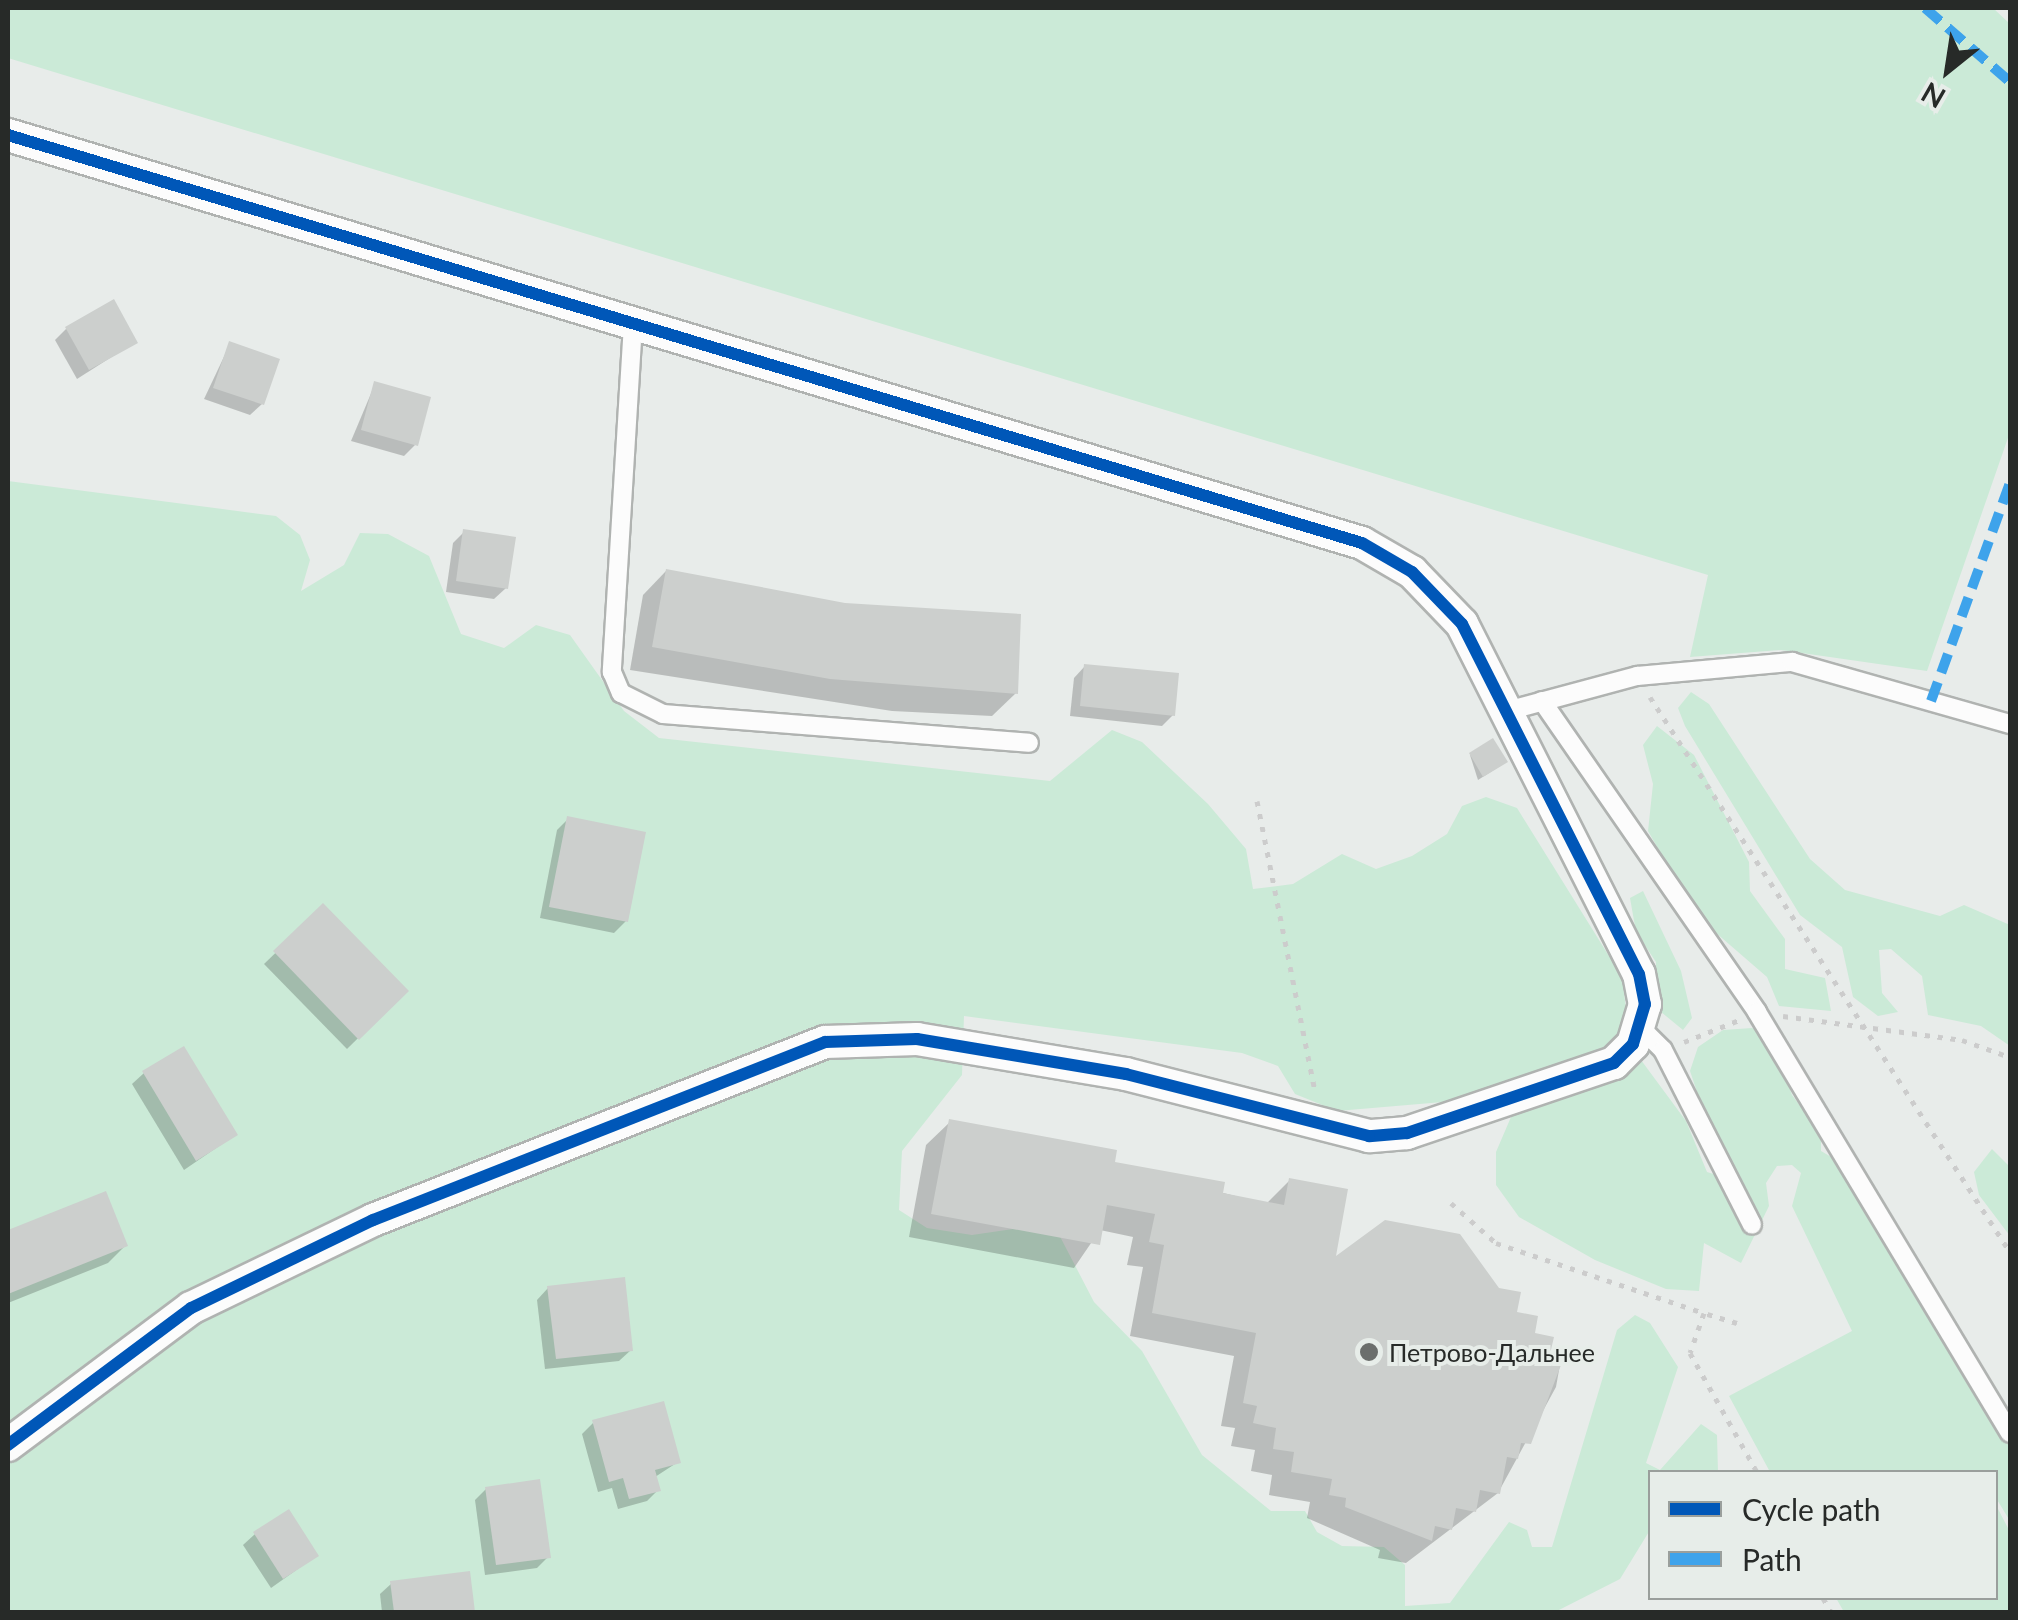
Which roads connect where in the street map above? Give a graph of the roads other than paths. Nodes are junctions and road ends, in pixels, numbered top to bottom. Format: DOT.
graph roads {
  1 [pos="8,135"];
  2 [pos="633,324"];
  3 [pos="1542,701"];
  4 [pos="1507,711"];
  5 [pos="2010,724"];
  6 [pos="1029,743"];
  7 [pos="1652,1039"];
  8 [pos="1752,1224"];
  9 [pos="2010,1432"];
  10 [pos="8,1445"];
  1 -- 2 [label="street"];
  2 -- 4 [label="street"];
  2 -- 6 [label="lane"];
  3 -- 4 [label="lane"];
  3 -- 5 [label="lane"];
  3 -- 9 [label="lane"];
  4 -- 7 [label="street"];
  7 -- 8 [label="lane"];
  7 -- 10 [label="street"];
}
